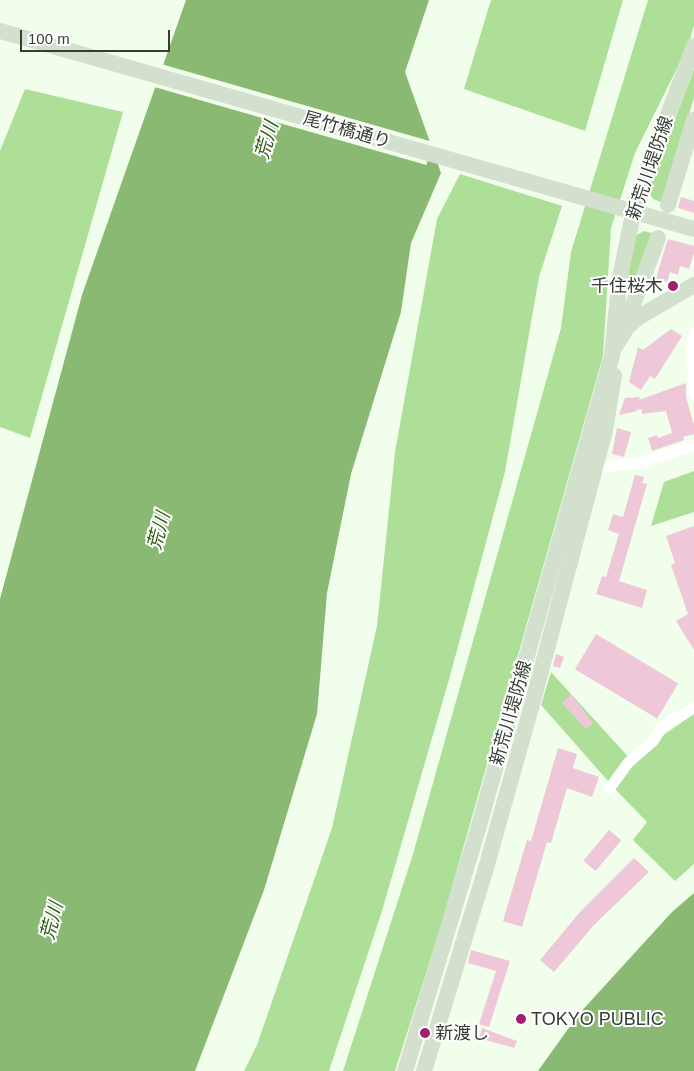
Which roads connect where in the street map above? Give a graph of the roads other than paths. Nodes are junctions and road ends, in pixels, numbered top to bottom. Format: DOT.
graph roads {
  1 [pos="0,31"];
  2 [pos="694,46"];
  3 [pos="694,120"];
  4 [pos="668,205"];
  5 [pos="626,209"];
  6 [pos="694,229"];
  7 [pos="658,238"];
  8 [pos="694,285"];
  9 [pos="694,332"];
  10 [pos="621,335"];
  11 [pos="612,354"];
  12 [pos="694,393"];
  13 [pos="694,444"];
  14 [pos="596,467"];
  15 [pos="694,707"];
  16 [pos="609,788"];
  17 [pos="405,1071"];
  18 [pos="424,1071"];
  1 -- 5 [label="main road, 尾竹橋通り"];
  2 -- 5 [label="main road, 新荒川堤防線"];
  3 -- 4 [label="main road, 新荒川堤防線"];
  5 -- 6 [label="main road, 尾竹橋通り"];
  5 -- 11 [label="main road, 新荒川堤防線"];
  7 -- 10 [label="main road, 新荒川堤防線"];
  8 -- 10 [label="main road"];
  9 -- 12 [label="street"];
  10 -- 11 [label="main road"];
  11 -- 14 [label="main road, 新荒川堤防線"];
  11 -- 17 [label="main road, 新荒川堤防線"];
  13 -- 14 [label="street"];
  14 -- 18 [label="main road, 新荒川堤防線"];
  15 -- 16 [label="street"];
}
